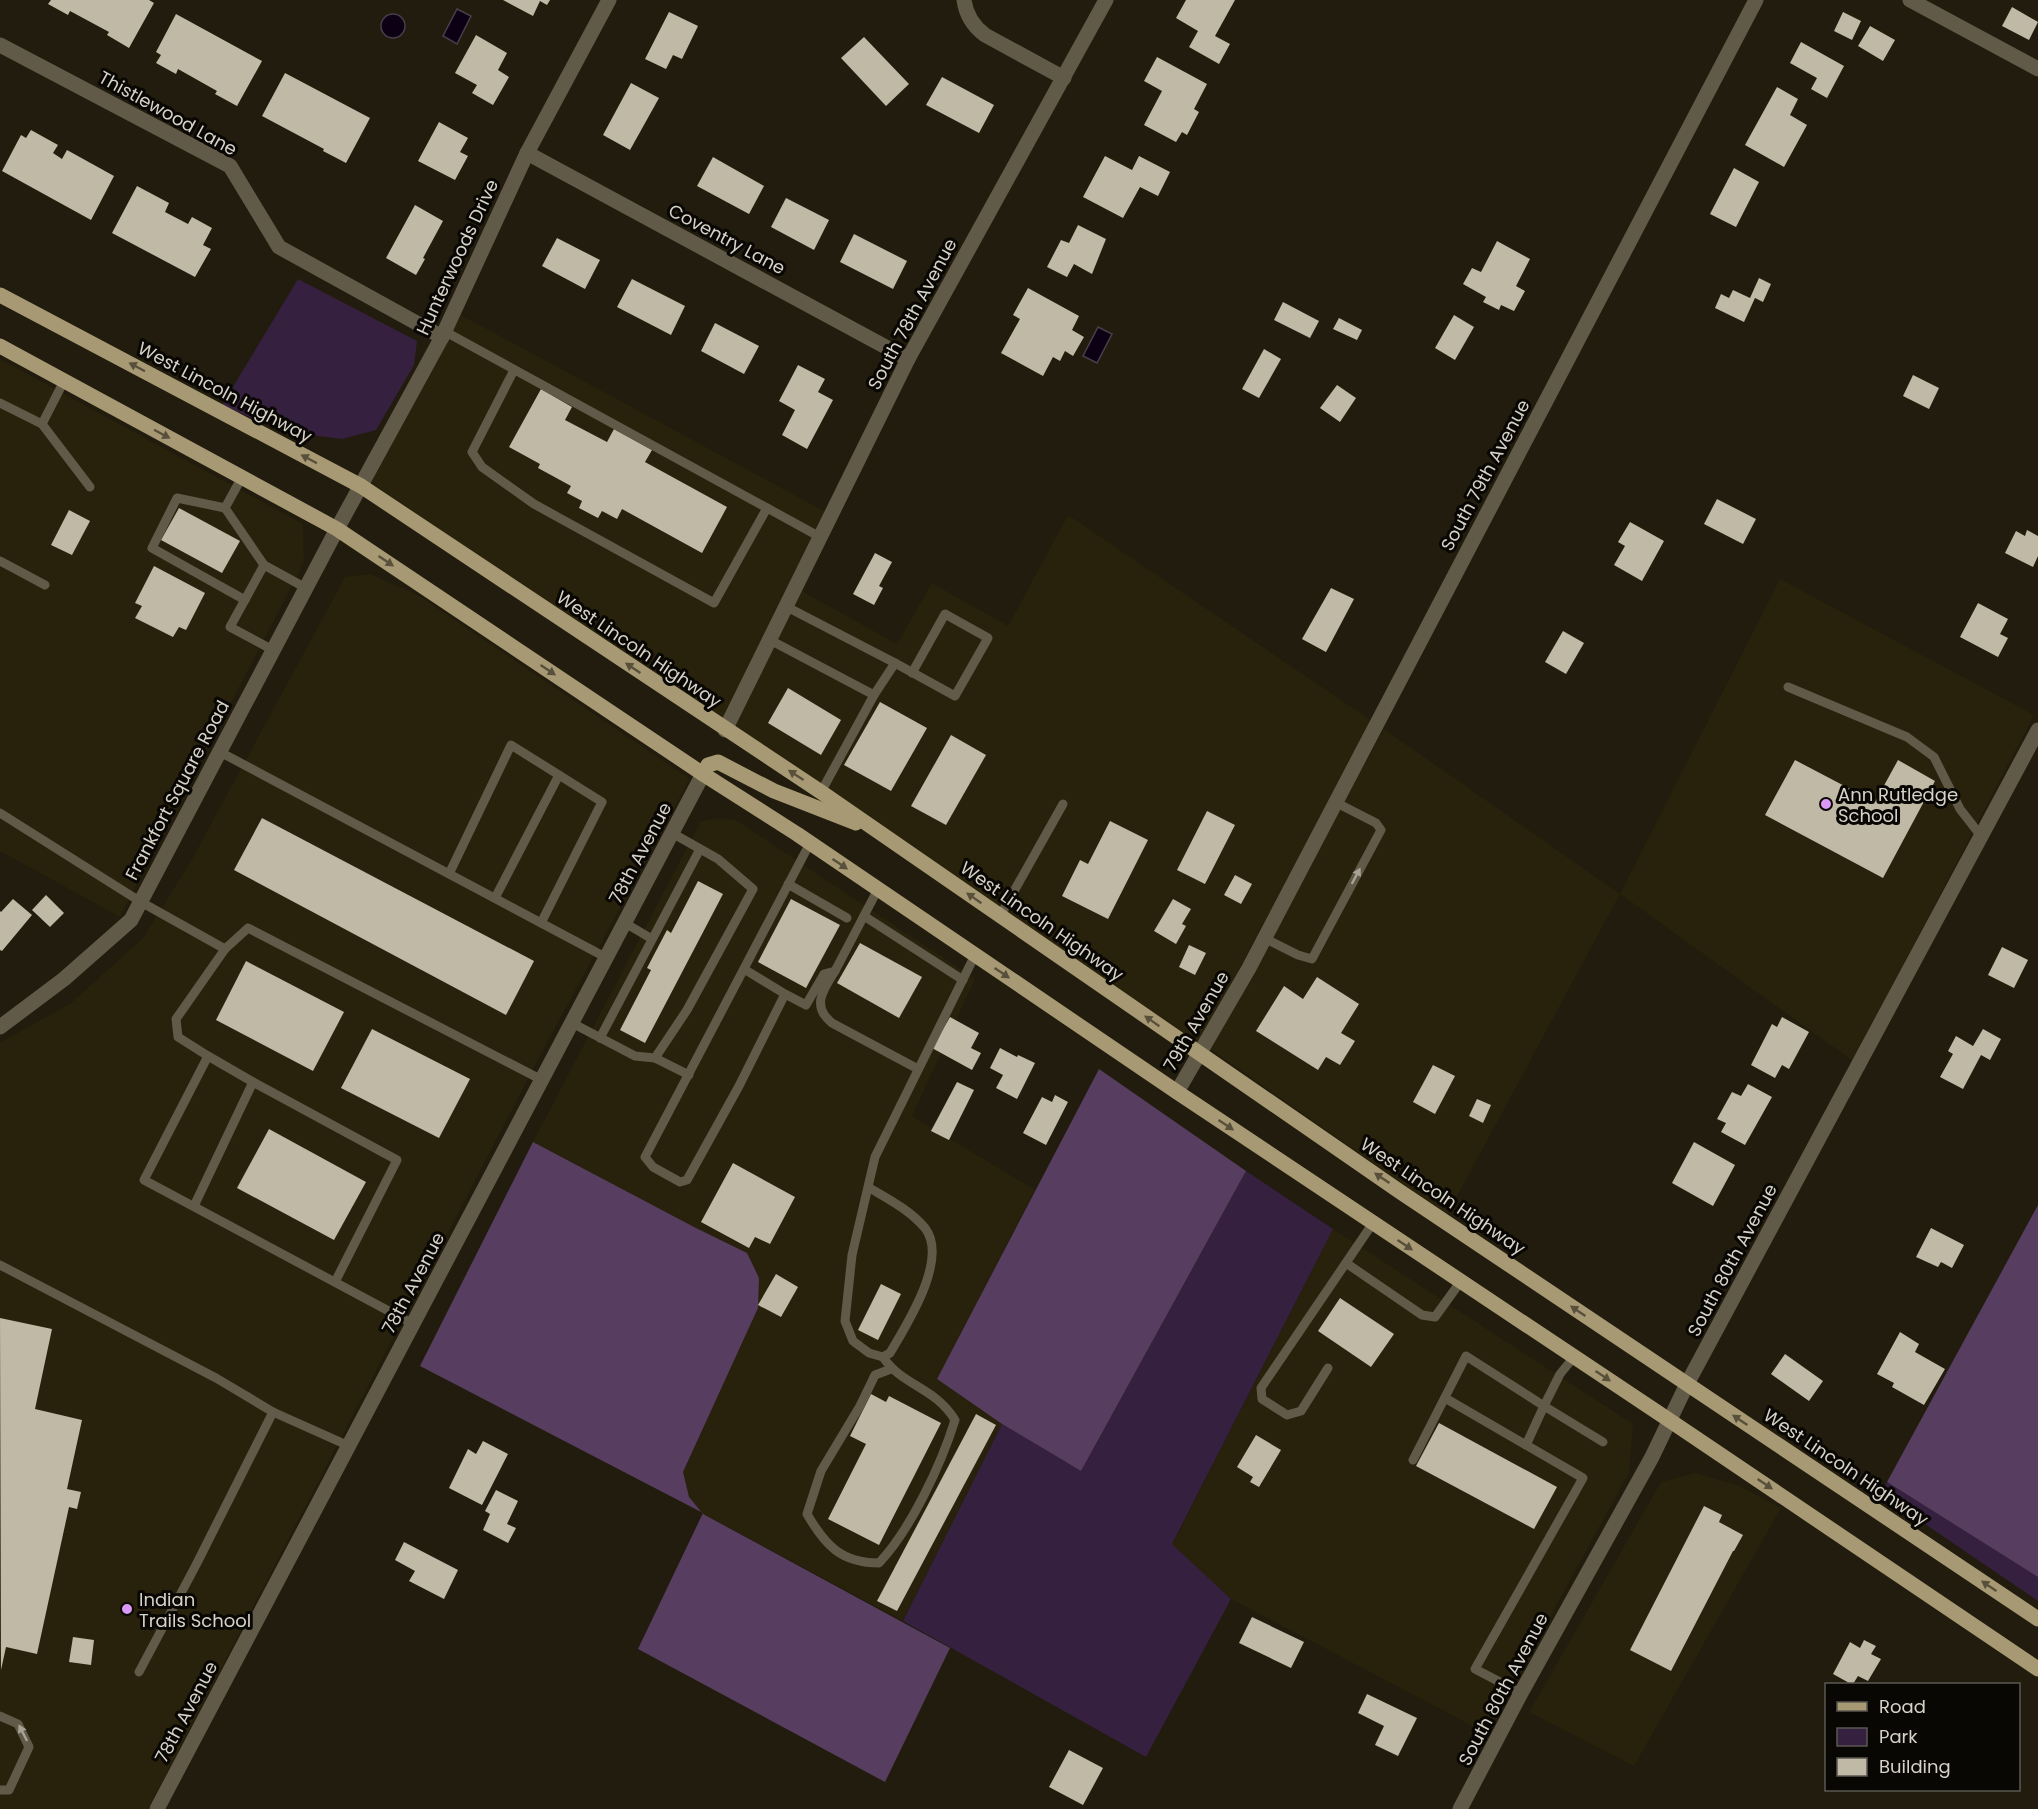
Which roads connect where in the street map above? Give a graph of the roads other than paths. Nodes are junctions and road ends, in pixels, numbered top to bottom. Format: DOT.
graph roads {
  1 [pos="609,0"];
  2 [pos="964,0"];
  3 [pos="1106,0"];
  4 [pos="1756,0"];
  5 [pos="1910,0"];
  6 [pos="0,45"];
  7 [pos="2038,69"];
  8 [pos="1064,78"];
  9 [pos="527,153"];
  10 [pos="0,295"];
  11 [pos="443,334"];
  12 [pos="0,346"];
  13 [pos="908,359"];
  14 [pos="514,370"];
  15 [pos="64,381"];
  16 [pos="0,403"];
  17 [pos="42,424"];
  18 [pos="242,477"];
  19 [pos="361,486"];
  20 [pos="90,487"];
  21 [pos="225,508"];
  22 [pos="767,508"];
  23 [pos="338,529"];
  24 [pos="820,537"];
  25 [pos="0,561"];
  26 [pos="264,565"];
  27 [pos="45,585"];
  28 [pos="306,588"];
  29 [pos="245,600"];
  30 [pos="786,607"];
  31 [pos="767,647"];
  32 [pos="273,650"];
  33 [pos="895,663"];
  34 [pos="912,673"];
  35 [pos="1788,687"];
  36 [pos="874,695"];
  37 [pos="725,730"];
  38 [pos="2038,730"];
  39 [pos="220,752"];
  40 [pos="703,774"];
  41 [pos="559,775"];
  42 [pos="821,792"];
  43 [pos="1335,802"];
  44 [pos="1063,804"];
  45 [pos="0,813"];
  46 [pos="672,833"];
  47 [pos="881,833"];
  48 [pos="1981,836"];
  49 [pos="810,843"];
  50 [pos="700,849"];
  51 [pos="449,874"];
  52 [pos="788,884"];
  53 [pos="878,889"];
  54 [pos="495,898"];
  55 [pos="141,902"];
  56 [pos="864,916"];
  57 [pos="1000,916"];
  58 [pos="847,918"];
  59 [pos="541,923"];
  60 [pos="625,923"];
  61 [pos="1264,938"];
  62 [pos="652,939"];
  63 [pos="225,949"];
  64 [pos="975,955"];
  65 [pos="606,958"];
  66 [pos="1249,968"];
  67 [pos="744,969"];
  68 [pos="835,971"];
  69 [pos="963,980"];
  70 [pos="785,994"];
  71 [pos="572,1023"];
  72 [pos="0,1027"];
  73 [pos="600,1038"];
  74 [pos="1200,1054"];
  75 [pos="208,1056"];
  76 [pos="655,1058"];
  77 [pos="918,1069"];
  78 [pos="689,1075"];
  79 [pos="542,1080"];
  80 [pos="254,1082"];
  81 [pos="1177,1092"];
  82 [pos="868,1187"];
  83 [pos="194,1206"];
  84 [pos="1373,1223"];
  85 [pos="1346,1263"];
  86 [pos="0,1265"];
  87 [pos="1461,1281"];
  88 [pos="335,1282"];
  89 [pos="414,1324"];
  90 [pos="883,1357"];
  91 [pos="1574,1357"];
  92 [pos="1328,1368"];
  93 [pos="891,1369"];
  94 [pos="1687,1384"];
  95 [pos="1445,1398"];
  96 [pos="1544,1406"];
  97 [pos="273,1412"];
  98 [pos="1669,1420"];
  99 [pos="1603,1442"];
  100 [pos="1526,1445"];
  101 [pos="349,1446"];
  102 [pos="1413,1460"];
  103 [pos="2038,1619"];
  104 [pos="2038,1669"];
  105 [pos="139,1672"];
  106 [pos="1521,1694"];
  107 [pos="0,1716"];
  108 [pos="0,1790"];
  109 [pos="158,1809"];
  110 [pos="1460,1809"];
  1 -- 9 [label="street, Hunterwoods Drive"];
  2 -- 8 [label="street"];
  3 -- 8 [label="street, South 78th Avenue"];
  4 -- 43 [label="street, South 79th Avenue"];
  5 -- 7 [label="street"];
  6 -- 11 [label="street, Thistlewood Lane"];
  8 -- 13 [label="street, South 78th Avenue"];
  9 -- 11 [label="street, Hunterwoods Drive"];
  9 -- 13 [label="street, Coventry Lane"];
  19 -- 10 [label="main road, West Lincoln Highway, one-way"];
  11 -- 14 [label="lane"];
  11 -- 19 [label="street, Hunterwoods Drive"];
  12 -- 15 [label="main road"];
  13 -- 24 [label="street, South 78th Avenue"];
  14 -- 22 [label="lane"];
  14 -- 22 [label="lane"];
  15 -- 17 [label="lane"];
  15 -- 18 [label="main road, one-way"];
  16 -- 17 [label="lane"];
  17 -- 20 [label="lane"];
  18 -- 21 [label="lane"];
  18 -- 23 [label="main road"];
  19 -- 23 [label="street, Hunterwoods Drive"];
  37 -- 19 [label="main road, West Lincoln Highway, one-way"];
  21 -- 26 [label="lane"];
  21 -- 29 [label="lane"];
  22 -- 24 [label="lane"];
  23 -- 28 [label="street, Frankfort Square Road"];
  23 -- 40 [label="main road, one-way"];
  24 -- 30 [label="street, South 78th Avenue"];
  25 -- 27 [label="lane"];
  26 -- 28 [label="lane"];
  26 -- 29 [label="lane"];
  28 -- 32 [label="street, Frankfort Square Road"];
  29 -- 32 [label="lane"];
  30 -- 31 [label="street, South 78th Avenue"];
  30 -- 33 [label="lane"];
  31 -- 36 [label="lane"];
  31 -- 37 [label="street"];
  32 -- 39 [label="street, Frankfort Square Road"];
  33 -- 34 [label="lane"];
  33 -- 36 [label="lane"];
  34 -- 34 [label="lane"];
  35 -- 48 [label="lane"];
  36 -- 42 [label="lane"];
  42 -- 37 [label="main road, West Lincoln Highway, one-way"];
  38 -- 48 [label="street, South 80th Avenue"];
  39 -- 51 [label="lane"];
  39 -- 55 [label="street, Frankfort Square Road"];
  40 -- 46 [label="street, 78th Avenue"];
  40 -- 47 [label="main road"];
  40 -- 49 [label="main road"];
  41 -- 51 [label="lane"];
  41 -- 54 [label="lane"];
  41 -- 59 [label="lane"];
  42 -- 47 [label="main road, West Lincoln Highway"];
  43 -- 61 [label="street, South 79th Avenue"];
  61 -- 43 [label="lane, one-way"];
  44 -- 57 [label="lane"];
  45 -- 55 [label="lane"];
  46 -- 50 [label="lane"];
  46 -- 60 [label="street, 78th Avenue"];
  57 -- 47 [label="main road, West Lincoln Highway, one-way"];
  48 -- 94 [label="street, South 80th Avenue"];
  49 -- 52 [label="lane"];
  49 -- 53 [label="main road, one-way"];
  50 -- 62 [label="lane"];
  50 -- 76 [label="lane"];
  51 -- 54 [label="lane"];
  52 -- 58 [label="lane"];
  52 -- 67 [label="lane"];
  53 -- 56 [label="lane"];
  53 -- 64 [label="main road"];
  54 -- 59 [label="lane"];
  55 -- 63 [label="lane"];
  55 -- 72 [label="street, Frankfort Square Road"];
  56 -- 68 [label="lane"];
  56 -- 69 [label="lane"];
  74 -- 57 [label="main road, West Lincoln Highway, one-way"];
  59 -- 65 [label="lane"];
  60 -- 62 [label="lane"];
  60 -- 65 [label="street, 78th Avenue"];
  61 -- 66 [label="street, South 79th Avenue"];
  62 -- 73 [label="lane"];
  63 -- 75 [label="lane"];
  63 -- 79 [label="lane"];
  64 -- 69 [label="lane"];
  64 -- 81 [label="main road, one-way"];
  65 -- 71 [label="street, 78th Avenue"];
  66 -- 74 [label="street, 79th Avenue"];
  67 -- 70 [label="lane"];
  67 -- 78 [label="lane"];
  68 -- 70 [label="lane"];
  68 -- 77 [label="lane"];
  69 -- 77 [label="lane"];
  70 -- 78 [label="lane"];
  71 -- 73 [label="lane"];
  71 -- 79 [label="street, 78th Avenue"];
  73 -- 76 [label="lane"];
  74 -- 81 [label="street, 79th Avenue"];
  94 -- 74 [label="main road, West Lincoln Highway, one-way"];
  75 -- 80 [label="lane"];
  75 -- 83 [label="lane"];
  76 -- 78 [label="lane"];
  77 -- 82 [label="lane"];
  79 -- 89 [label="street, 78th Avenue"];
  80 -- 83 [label="lane"];
  80 -- 88 [label="lane"];
  81 -- 84 [label="main road, one-way"];
  82 -- 90 [label="lane"];
  82 -- 90 [label="lane"];
  83 -- 88 [label="lane"];
  84 -- 85 [label="lane"];
  84 -- 87 [label="main road, one-way"];
  85 -- 87 [label="lane"];
  85 -- 92 [label="lane"];
  86 -- 97 [label="lane"];
  87 -- 91 [label="main road"];
  88 -- 89 [label="lane"];
  89 -- 101 [label="street, 78th Avenue"];
  90 -- 93 [label="lane"];
  91 -- 96 [label="lane"];
  91 -- 98 [label="main road, one-way"];
  93 -- 93 [label="lane"];
  94 -- 98 [label="street, South 80th Avenue"];
  103 -- 94 [label="main road, West Lincoln Highway, one-way"];
  95 -- 96 [label="lane"];
  95 -- 100 [label="lane"];
  95 -- 102 [label="lane"];
  96 -- 99 [label="lane"];
  96 -- 100 [label="lane"];
  97 -- 101 [label="lane"];
  97 -- 105 [label="lane"];
  98 -- 104 [label="main road, one-way"];
  98 -- 106 [label="street, South 80th Avenue"];
  100 -- 106 [label="lane"];
  101 -- 109 [label="street, 78th Avenue"];
  106 -- 110 [label="street, South 80th Avenue"];
  108 -- 107 [label="lane, one-way"];
}
